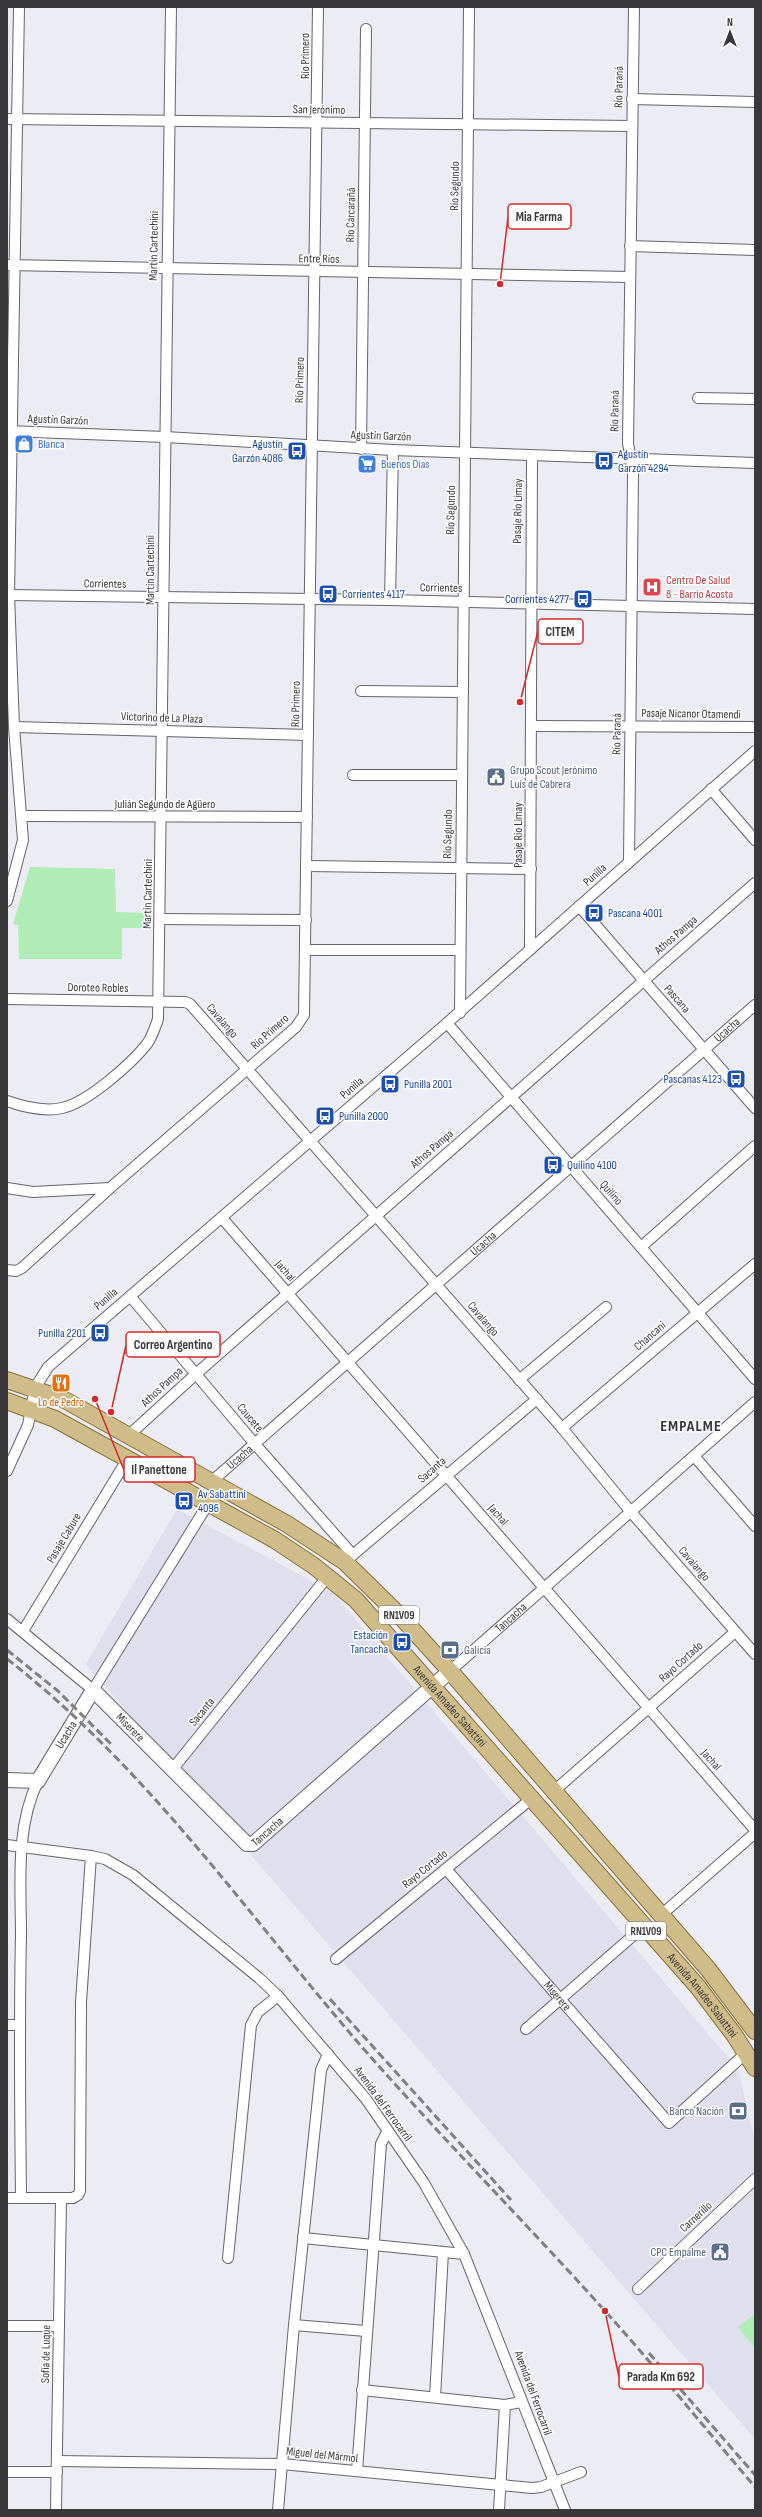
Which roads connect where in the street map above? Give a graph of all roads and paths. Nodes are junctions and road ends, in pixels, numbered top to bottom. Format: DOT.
graph roads {
  1 [pos="18,7"];
  2 [pos="171,7"];
  3 [pos="318,7"];
  4 [pos="469,7"];
  5 [pos="634,7"];
  6 [pos="366,29"];
  7 [pos="632,99"];
  8 [pos="755,102"];
  9 [pos="12,119"];
  10 [pos="169,121"];
  11 [pos="317,123"];
  12 [pos="365,123"];
  13 [pos="468,124"];
  14 [pos="632,126"];
  15 [pos="630,246"];
  16 [pos="755,250"];
  17 [pos="10,265"];
  18 [pos="166,269"];
  19 [pos="315,272"];
  20 [pos="363,273"];
  21 [pos="467,276"];
  22 [pos="630,277"];
  23 [pos="698,398"];
  24 [pos="755,399"];
  25 [pos="9,431"];
  26 [pos="164,437"];
  27 [pos="312,446"];
  28 [pos="361,449"];
  29 [pos="393,450"];
  30 [pos="465,453"];
  31 [pos="532,456"];
  32 [pos="631,458"];
  33 [pos="755,463"];
  34 [pos="8,595"];
  35 [pos="163,597"];
  36 [pos="310,598"];
  37 [pos="390,600"];
  38 [pos="464,601"];
  39 [pos="530,603"];
  40 [pos="631,604"];
  41 [pos="755,609"];
  42 [pos="361,691"];
  43 [pos="463,692"];
  44 [pos="14,726"];
  45 [pos="531,726"];
  46 [pos="630,726"];
  47 [pos="755,728"];
  48 [pos="163,731"];
  49 [pos="308,734"];
  50 [pos="755,751"];
  51 [pos="353,774"];
  52 [pos="462,775"];
  53 [pos="711,789"];
  54 [pos="22,816"];
  55 [pos="162,817"];
  56 [pos="307,817"];
  57 [pos="755,840"];
  58 [pos="629,862"];
  59 [pos="306,866"];
  60 [pos="461,868"];
  61 [pos="531,869"];
  62 [pos="755,883"];
  63 [pos="7,901"];
  64 [pos="579,906"];
  65 [pos="160,919"];
  66 [pos="306,920"];
  67 [pos="306,950"];
  68 [pos="460,950"];
  69 [pos="530,950"];
  70 [pos="644,980"];
  71 [pos="7,999"];
  72 [pos="158,1001"];
  73 [pos="188,1002"];
  74 [pos="755,1005"];
  75 [pos="460,1012"];
  76 [pos="447,1024"];
  77 [pos="704,1050"];
  78 [pos="247,1070"];
  79 [pos="511,1097"];
  80 [pos="7,1101"];
  81 [pos="755,1108"];
  82 [pos="309,1142"];
  83 [pos="755,1146"];
  84 [pos="571,1166"];
  85 [pos="7,1188"];
  86 [pos="110,1188"];
  87 [pos="375,1216"];
  88 [pos="222,1218"];
  89 [pos="641,1247"];
  90 [pos="755,1264"];
  91 [pos="11,1270"];
  92 [pos="435,1285"];
  93 [pos="287,1293"];
  94 [pos="130,1296"];
  95 [pos="606,1308"];
  96 [pos="698,1313"];
  97 [pos="347,1362"];
  98 [pos="196,1374"];
  99 [pos="755,1379"];
  100 [pos="7,1380"];
  101 [pos="519,1380"];
  102 [pos="35,1388"];
  103 [pos="536,1399"];
  104 [pos="7,1401"];
  105 [pos="755,1402"];
  106 [pos="30,1409"];
  107 [pos="562,1428"];
  108 [pos="128,1436"];
  109 [pos="254,1443"];
  110 [pos="694,1456"];
  111 [pos="128,1458"];
  112 [pos="7,1471"];
  113 [pos="445,1475"];
  114 [pos="211,1482"];
  115 [pos="208,1504"];
  116 [pos="631,1512"];
  117 [pos="755,1526"];
  118 [pos="349,1558"];
  119 [pos="328,1576"];
  120 [pos="544,1588"];
  121 [pos="7,1619"];
  122 [pos="23,1631"];
  123 [pos="735,1632"];
  124 [pos="755,1654"];
  125 [pos="450,1671"];
  126 [pos="433,1685"];
  127 [pos="93,1690"];
  128 [pos="649,1708"];
  129 [pos="172,1770"];
  130 [pos="7,1780"];
  131 [pos="38,1780"];
  132 [pos="554,1791"];
  133 [pos="531,1799"];
  134 [pos="755,1832"];
  135 [pos="246,1844"];
  136 [pos="7,1845"];
  137 [pos="22,1847"];
  138 [pos="91,1856"];
  139 [pos="446,1869"];
  140 [pos="660,1916"];
  141 [pos="643,1927"];
  142 [pos="336,1960"];
  143 [pos="278,1996"];
  144 [pos="560,1999"];
  145 [pos="7,2025"];
  146 [pos="19,2025"];
  147 [pos="526,2029"];
  148 [pos="755,2031"];
  149 [pos="746,2053"];
  150 [pos="328,2054"];
  151 [pos="755,2068"];
  152 [pos="387,2132"];
  153 [pos="755,2179"];
  154 [pos="7,2198"];
  155 [pos="21,2198"];
  156 [pos="61,2199"];
  157 [pos="303,2238"];
  158 [pos="372,2245"];
  159 [pos="443,2252"];
  160 [pos="464,2254"];
  161 [pos="228,2258"];
  162 [pos="638,2289"];
  163 [pos="294,2325"];
  164 [pos="7,2326"];
  165 [pos="60,2326"];
  166 [pos="366,2331"];
  167 [pos="362,2390"];
  168 [pos="435,2397"];
  169 [pos="521,2402"];
  170 [pos="505,2405"];
  171 [pos="58,2461"];
  172 [pos="282,2464"];
  173 [pos="7,2472"];
  174 [pos="57,2472"];
  175 [pos="357,2472"];
  176 [pos="581,2472"];
  177 [pos="553,2483"];
  178 [pos="500,2485"];
  179 [pos="56,2510"];
  180 [pos="278,2510"];
  181 [pos="499,2510"];
  182 [pos="565,2510"];
  1 -- 9 [label="street"];
  2 -- 10 [label="street, Martín Cartechini"];
  3 -- 11 [label="street, Río Primero"];
  4 -- 13 [label="street, Río Segundo"];
  5 -- 7 [label="street, Río Paraná"];
  6 -- 12 [label="street, Río Carcarañá"];
  7 -- 8 [label="street"];
  7 -- 14 [label="street, Río Paraná"];
  9 -- 10 [label="street, San Jerónimo"];
  9 -- 17 [label="street"];
  10 -- 11 [label="street, San Jerónimo"];
  10 -- 18 [label="street, Martín Cartechini"];
  11 -- 12 [label="street, San Jerónimo"];
  11 -- 19 [label="street, Río Primero"];
  12 -- 13 [label="street, San Jerónimo"];
  12 -- 20 [label="street, Río Carcarañá"];
  13 -- 14 [label="street, San Jerónimo"];
  13 -- 21 [label="street, Río Segundo"];
  14 -- 15 [label="street, Río Paraná"];
  15 -- 16 [label="street"];
  15 -- 22 [label="street, Río Paraná"];
  17 -- 18 [label="street, Entre Ríos"];
  17 -- 25 [label="street"];
  18 -- 19 [label="street, Entre Ríos"];
  18 -- 26 [label="street, Martín Cartechini"];
  19 -- 20 [label="street, Entre Ríos"];
  19 -- 27 [label="street, Río Primero"];
  20 -- 21 [label="street, Entre Ríos"];
  20 -- 28 [label="street, Río Carcarañá"];
  21 -- 22 [label="street, Entre Ríos"];
  21 -- 30 [label="street, Río Segundo"];
  22 -- 32 [label="street, Río Paraná"];
  23 -- 24 [label="street"];
  25 -- 26 [label="street, Agustín Garzón"];
  25 -- 34 [label="street"];
  26 -- 27 [label="street, Agustín Garzón"];
  26 -- 35 [label="street, Martín Cartechini"];
  27 -- 28 [label="street, Agustín Garzón"];
  27 -- 36 [label="street, Río Primero"];
  28 -- 29 [label="street, Agustín Garzón"];
  29 -- 30 [label="street, Agustín Garzón"];
  29 -- 37 [label="street"];
  30 -- 31 [label="street, Agustín Garzón"];
  30 -- 38 [label="street, Río Segundo"];
  31 -- 32 [label="street, Agustín Garzón"];
  31 -- 39 [label="street, Pasaje Río Limay"];
  32 -- 33 [label="street, Agustín Garzón"];
  32 -- 40 [label="street, Río Paraná"];
  34 -- 35 [label="street, Corrientes"];
  34 -- 44 [label="street"];
  35 -- 36 [label="street, Corrientes"];
  35 -- 48 [label="street, Martín Cartechini"];
  36 -- 37 [label="street, Corrientes"];
  36 -- 49 [label="street, Río Primero"];
  37 -- 38 [label="street, Corrientes"];
  38 -- 39 [label="street, Corrientes"];
  38 -- 43 [label="street, Río Segundo"];
  39 -- 40 [label="street, Corrientes"];
  39 -- 45 [label="street, Pasaje Río Limay"];
  40 -- 41 [label="street, Corrientes"];
  40 -- 46 [label="street, Río Paraná"];
  42 -- 43 [label="street"];
  43 -- 52 [label="street, Río Segundo"];
  44 -- 48 [label="street, Victorino de La Plaza"];
  44 -- 54 [label="street"];
  45 -- 46 [label="street, Pasaje Nicanor Otamendi"];
  45 -- 61 [label="street, Pasaje Río Limay"];
  46 -- 47 [label="street, Pasaje Nicanor Otamendi"];
  46 -- 58 [label="street, Río Paraná"];
  48 -- 49 [label="street, Victorino de La Plaza"];
  48 -- 55 [label="street, Martín Cartechini"];
  49 -- 56 [label="street, Río Primero"];
  50 -- 53 [label="street, Punilla"];
  51 -- 52 [label="street"];
  52 -- 60 [label="street, Río Segundo"];
  53 -- 57 [label="street"];
  53 -- 58 [label="street, Punilla"];
  54 -- 55 [label="street, Julián Segundo de Agüero"];
  54 -- 63 [label="street"];
  55 -- 56 [label="street, Julián Segundo de Agüero"];
  55 -- 65 [label="street, Martín Cartechini"];
  56 -- 59 [label="street, Río Primero"];
  58 -- 64 [label="street, Punilla"];
  59 -- 60 [label="street"];
  59 -- 66 [label="street, Río Primero"];
  60 -- 61 [label="street"];
  60 -- 68 [label="street, Río Segundo"];
  61 -- 69 [label="street, Pasaje Río Limay"];
  62 -- 70 [label="street, Athos Pampa"];
  64 -- 69 [label="street, Punilla"];
  64 -- 70 [label="street, Pascana"];
  65 -- 66 [label="street"];
  65 -- 72 [label="street, Martín Cartechini"];
  66 -- 67 [label="street, Río Primero"];
  67 -- 68 [label="street"];
  67 -- 78 [label="street, Río Primero"];
  68 -- 75 [label="street, Río Segundo"];
  69 -- 75 [label="street, Punilla"];
  70 -- 77 [label="street, Pascana"];
  70 -- 79 [label="street, Athos Pampa"];
  71 -- 72 [label="street, Doroteo Robles"];
  72 -- 73 [label="street, Doroteo Robles"];
  72 -- 80 [label="street, Martín Cartechini"];
  73 -- 78 [label="street, Cavalango"];
  74 -- 77 [label="street, Ucacha"];
  75 -- 76 [label="street, Punilla"];
  76 -- 79 [label="street, Quilino"];
  76 -- 82 [label="street, Punilla"];
  77 -- 81 [label="street, Pascana"];
  77 -- 84 [label="street, Ucacha"];
  78 -- 82 [label="street, Cavalango"];
  78 -- 86 [label="street, Río Primero"];
  79 -- 84 [label="street, Quilino"];
  79 -- 87 [label="street, Athos Pampa"];
  82 -- 87 [label="street, Cavalango"];
  82 -- 88 [label="street, Punilla"];
  83 -- 89 [label="street"];
  84 -- 89 [label="street, Quilino"];
  84 -- 92 [label="street, Ucacha"];
  85 -- 86 [label="street"];
  86 -- 91 [label="street, Río Primero"];
  87 -- 92 [label="street, Cavalango"];
  87 -- 93 [label="street, Athos Pampa"];
  88 -- 93 [label="street, Jachal"];
  88 -- 94 [label="street, Punilla"];
  89 -- 96 [label="street, Quilino"];
  90 -- 96 [label="street, Chancani"];
  92 -- 97 [label="street, Ucacha"];
  92 -- 101 [label="street, Cavalango"];
  93 -- 97 [label="street, Jachal"];
  93 -- 98 [label="street, Athos Pampa"];
  94 -- 98 [label="street, Caucete"];
  94 -- 102 [label="street, Punilla"];
  95 -- 101 [label="street"];
  96 -- 99 [label="street, Quilino"];
  96 -- 107 [label="street, Chancani"];
  97 -- 109 [label="street, Ucacha"];
  97 -- 113 [label="street, Jachal"];
  98 -- 108 [label="street, Athos Pampa"];
  98 -- 109 [label="street, Caucete"];
  100 -- 102 [label="main road, Avenida Amadeo Sabattini / RN1V09"];
  101 -- 103 [label="street, Cavalango"];
  102 -- 106 [label="street, Punilla"];
  102 -- 108 [label="main road, Avenida Amadeo Sabattini / RN1V09"];
  103 -- 107 [label="street, Cavalango"];
  103 -- 113 [label="street, Sacanta"];
  104 -- 106 [label="main road, Avenida Amadeo Sabattini / RN1V09"];
  105 -- 110 [label="street, Tancacha"];
  106 -- 111 [label="main road, Avenida Amadeo Sabattini / RN1V09"];
  106 -- 112 [label="street, Punilla"];
  107 -- 116 [label="street, Cavalango"];
  108 -- 114 [label="main road, Avenida Amadeo Sabattini / RN1V09"];
  109 -- 114 [label="street, Ucacha"];
  109 -- 118 [label="street, Caucete"];
  110 -- 116 [label="street, Tancacha"];
  110 -- 117 [label="street"];
  111 -- 115 [label="main road, Avenida Amadeo Sabattini / RN1V09"];
  111 -- 122 [label="street, Pasaje Cabure"];
  113 -- 118 [label="street, Sacanta"];
  113 -- 120 [label="street, Jachal"];
  114 -- 118 [label="main road, Avenida Amadeo Sabattini / RN1V09"];
  115 -- 119 [label="main road, Avenida Amadeo Sabattini / RN1V09"];
  115 -- 127 [label="street, Ucacha"];
  116 -- 120 [label="street, Tancacha"];
  116 -- 123 [label="street, Cavalango"];
  118 -- 125 [label="main road, Avenida Amadeo Sabattini / RN1V09"];
  119 -- 126 [label="main road, Avenida Amadeo Sabattini / RN1V09"];
  119 -- 129 [label="street, Sacanta"];
  120 -- 125 [label="street, Tancacha"];
  120 -- 128 [label="street, Jachal"];
  121 -- 122 [label="street, Miserere"];
  122 -- 127 [label="street, Miserere"];
  123 -- 124 [label="street, Cavalango"];
  123 -- 128 [label="street, Rayo Cortado"];
  125 -- 126 [label="street, Tancacha"];
  125 -- 132 [label="main road, Avenida Amadeo Sabattini / RN1V09"];
  126 -- 133 [label="main road, Avenida Amadeo Sabattini / RN1V09"];
  126 -- 135 [label="street, Tancacha"];
  127 -- 129 [label="street, Miserere"];
  127 -- 131 [label="street, Ucacha"];
  128 -- 132 [label="street, Rayo Cortado"];
  128 -- 134 [label="street, Jachal"];
  129 -- 135 [label="street, Miserere"];
  130 -- 131 [label="street"];
  131 -- 137 [label="street"];
  132 -- 140 [label="main road, Avenida Amadeo Sabattini / RN1V09"];
  133 -- 139 [label="street, Rayo Cortado"];
  133 -- 141 [label="main road, Avenida Amadeo Sabattini / RN1V09"];
  134 -- 140 [label="street"];
  136 -- 137 [label="street, Avenida del Ferrocarril"];
  137 -- 138 [label="street, Avenida del Ferrocarril"];
  137 -- 146 [label="street"];
  138 -- 143 [label="street, Avenida del Ferrocarril"];
  138 -- 156 [label="street"];
  139 -- 142 [label="street, Rayo Cortado"];
  139 -- 144 [label="street, Miserere"];
  140 -- 148 [label="main road, Avenida Amadeo Sabattini / RN1V09"];
  141 -- 144 [label="street"];
  141 -- 149 [label="main road, Avenida Amadeo Sabattini / RN1V09"];
  143 -- 150 [label="street, Avenida del Ferrocarril"];
  143 -- 161 [label="street"];
  144 -- 147 [label="street"];
  144 -- 149 [label="street, Miserere"];
  145 -- 146 [label="street"];
  146 -- 155 [label="street"];
  149 -- 151 [label="main road, Avenida Amadeo Sabattini / RN1V09"];
  150 -- 152 [label="street, Avenida del Ferrocarril"];
  150 -- 157 [label="street"];
  152 -- 158 [label="street"];
  152 -- 160 [label="street, Avenida del Ferrocarril"];
  153 -- 162 [label="street, Carnerillo"];
  154 -- 155 [label="street"];
  155 -- 156 [label="street"];
  156 -- 165 [label="street, Sofía de Luque"];
  157 -- 158 [label="street"];
  157 -- 163 [label="street"];
  158 -- 159 [label="street"];
  158 -- 166 [label="street"];
  159 -- 160 [label="street"];
  159 -- 168 [label="street"];
  160 -- 169 [label="street, Avenida del Ferrocarril"];
  163 -- 166 [label="street"];
  163 -- 172 [label="street"];
  164 -- 165 [label="street"];
  165 -- 171 [label="street, Sofía de Luque"];
  166 -- 167 [label="street"];
  167 -- 168 [label="street"];
  167 -- 175 [label="street"];
  168 -- 170 [label="street"];
  169 -- 170 [label="street"];
  169 -- 177 [label="street, Avenida del Ferrocarril"];
  170 -- 178 [label="street"];
  171 -- 172 [label="street, Miguel del Mármol"];
  171 -- 174 [label="street, Sofía de Luque"];
  172 -- 175 [label="street, Miguel del Mármol"];
  172 -- 180 [label="street"];
  173 -- 174 [label="street"];
  174 -- 179 [label="street, Sofía de Luque"];
  175 -- 178 [label="street, Miguel del Mármol"];
  176 -- 177 [label="street, Miguel del Mármol"];
  177 -- 178 [label="street, Miguel del Mármol"];
  177 -- 182 [label="street, Avenida del Ferrocarril"];
  178 -- 181 [label="street"];
}
